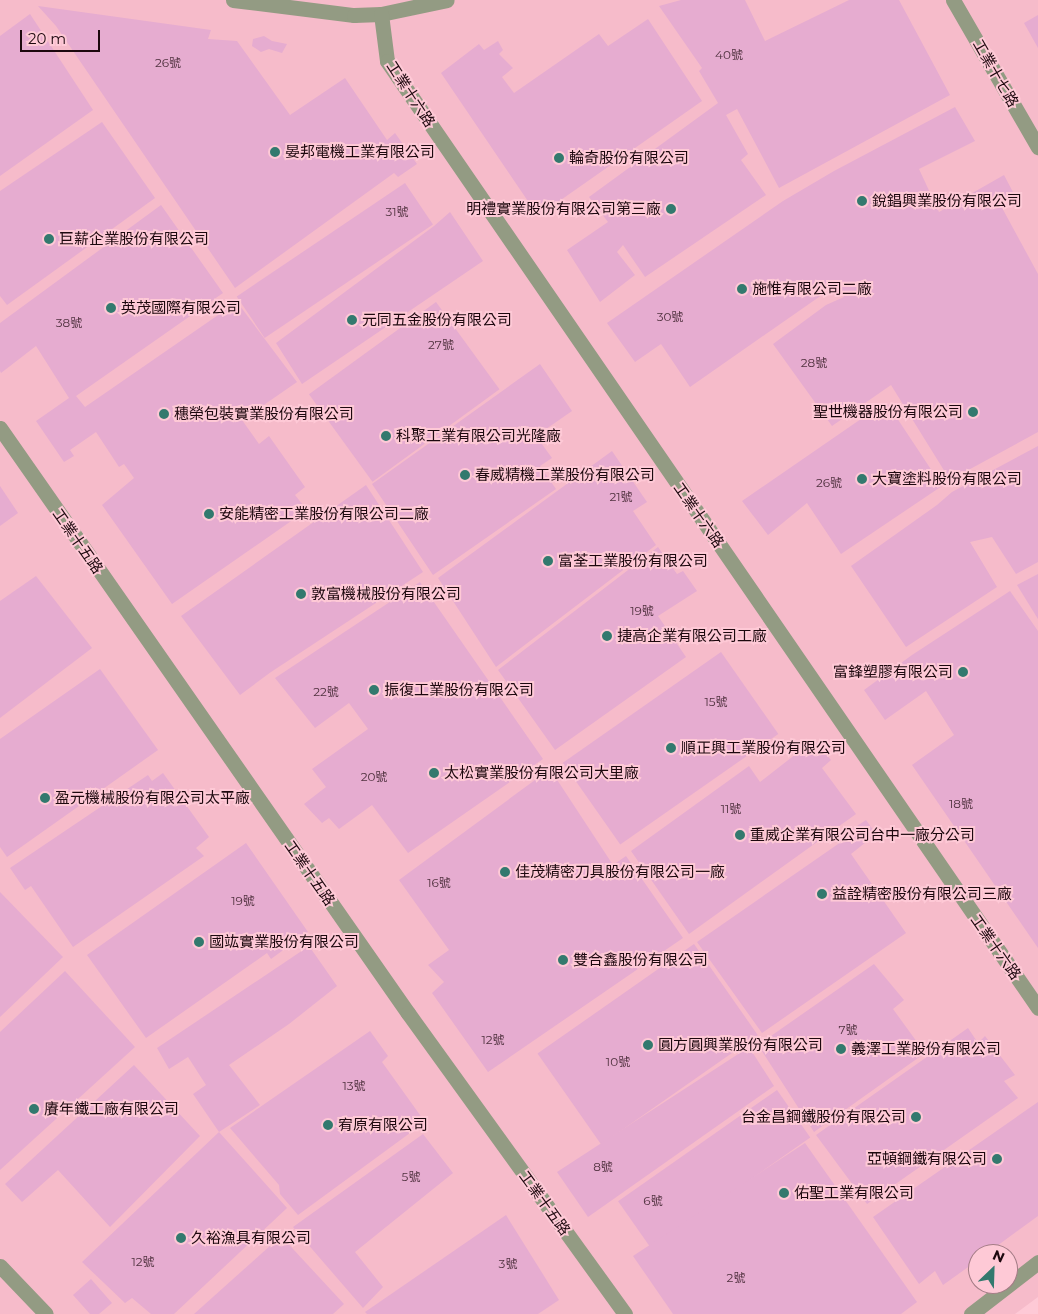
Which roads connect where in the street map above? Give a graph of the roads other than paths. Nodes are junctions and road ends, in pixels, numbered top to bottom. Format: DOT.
graph roads {
  1 [pos="233,0"];
  2 [pos="447,0"];
  3 [pos="953,0"];
  4 [pos="381,14"];
  5 [pos="1038,147"];
  6 [pos="0,428"];
  7 [pos="1038,1008"];
  8 [pos="1038,1262"];
  9 [pos="0,1266"];
  10 [pos="46,1314"];
  11 [pos="625,1314"];
  12 [pos="970,1314"];
  1 -- 4 [label="street"];
  2 -- 4 [label="street"];
  3 -- 5 [label="street, 工業十七路"];
  4 -- 7 [label="street, 工業十六路"];
  6 -- 11 [label="street, 工業十五路"];
  8 -- 12 [label="street"];
  9 -- 10 [label="street"];
}
